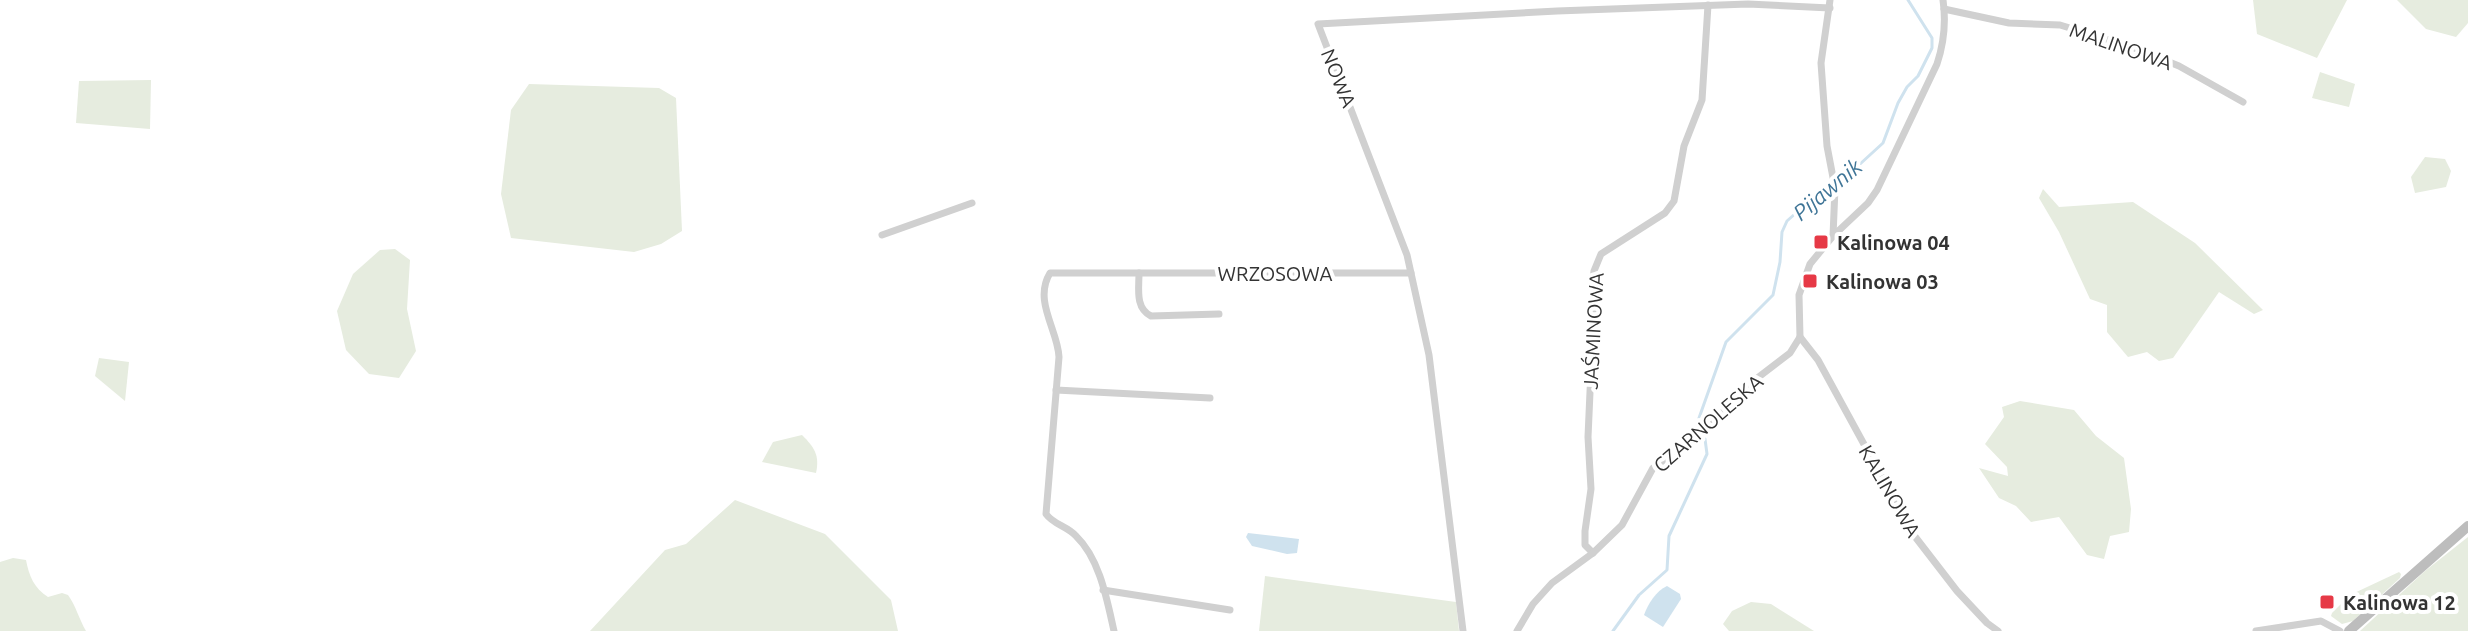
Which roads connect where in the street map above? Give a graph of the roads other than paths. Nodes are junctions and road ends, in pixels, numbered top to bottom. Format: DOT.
graph roads {
  1 [pos="1830,4"];
  2 [pos="1943,4"];
  3 [pos="1708,5"];
  4 [pos="2243,102"];
  5 [pos="972,203"];
  6 [pos="882,235"];
  7 [pos="1833,236"];
  8 [pos="1139,273"];
  9 [pos="1411,273"];
  10 [pos="1219,314"];
  11 [pos="1800,337"];
  12 [pos="1056,390"];
  13 [pos="1210,398"];
  14 [pos="2468,526"];
  15 [pos="1593,553"];
  16 [pos="1103,590"];
  17 [pos="1230,610"];
  18 [pos="1114,631"];
  19 [pos="1463,631"];
  20 [pos="1517,631"];
  21 [pos="1998,631"];
  22 [pos="2256,631"];
  23 [pos="2340,631"];
  24 [pos="2349,631"];
  1 -- 3 [label="street, NOWA"];
  1 -- 7 [label="street"];
  2 -- 4 [label="street, MALINOWA"];
  2 -- 7 [label="street"];
  3 -- 9 [label="street, NOWA"];
  3 -- 15 [label="street, JAŚMINOWA"];
  5 -- 6 [label="street"];
  7 -- 11 [label="street"];
  8 -- 9 [label="street, WRZOSOWA"];
  8 -- 10 [label="street, WRZOSOWA"];
  8 -- 12 [label="street, WRZOSOWA"];
  9 -- 19 [label="street, NOWA"];
  11 -- 15 [label="street, CZARNOLESKA"];
  11 -- 21 [label="street, KALINOWA"];
  12 -- 13 [label="street"];
  12 -- 16 [label="street, WRZOSOWA"];
  14 -- 24 [label="main road"];
  15 -- 20 [label="street, CZARNOLESKA"];
  16 -- 17 [label="street"];
  16 -- 18 [label="street, WRZOSOWA"];
  22 -- 23 [label="street"];
}
